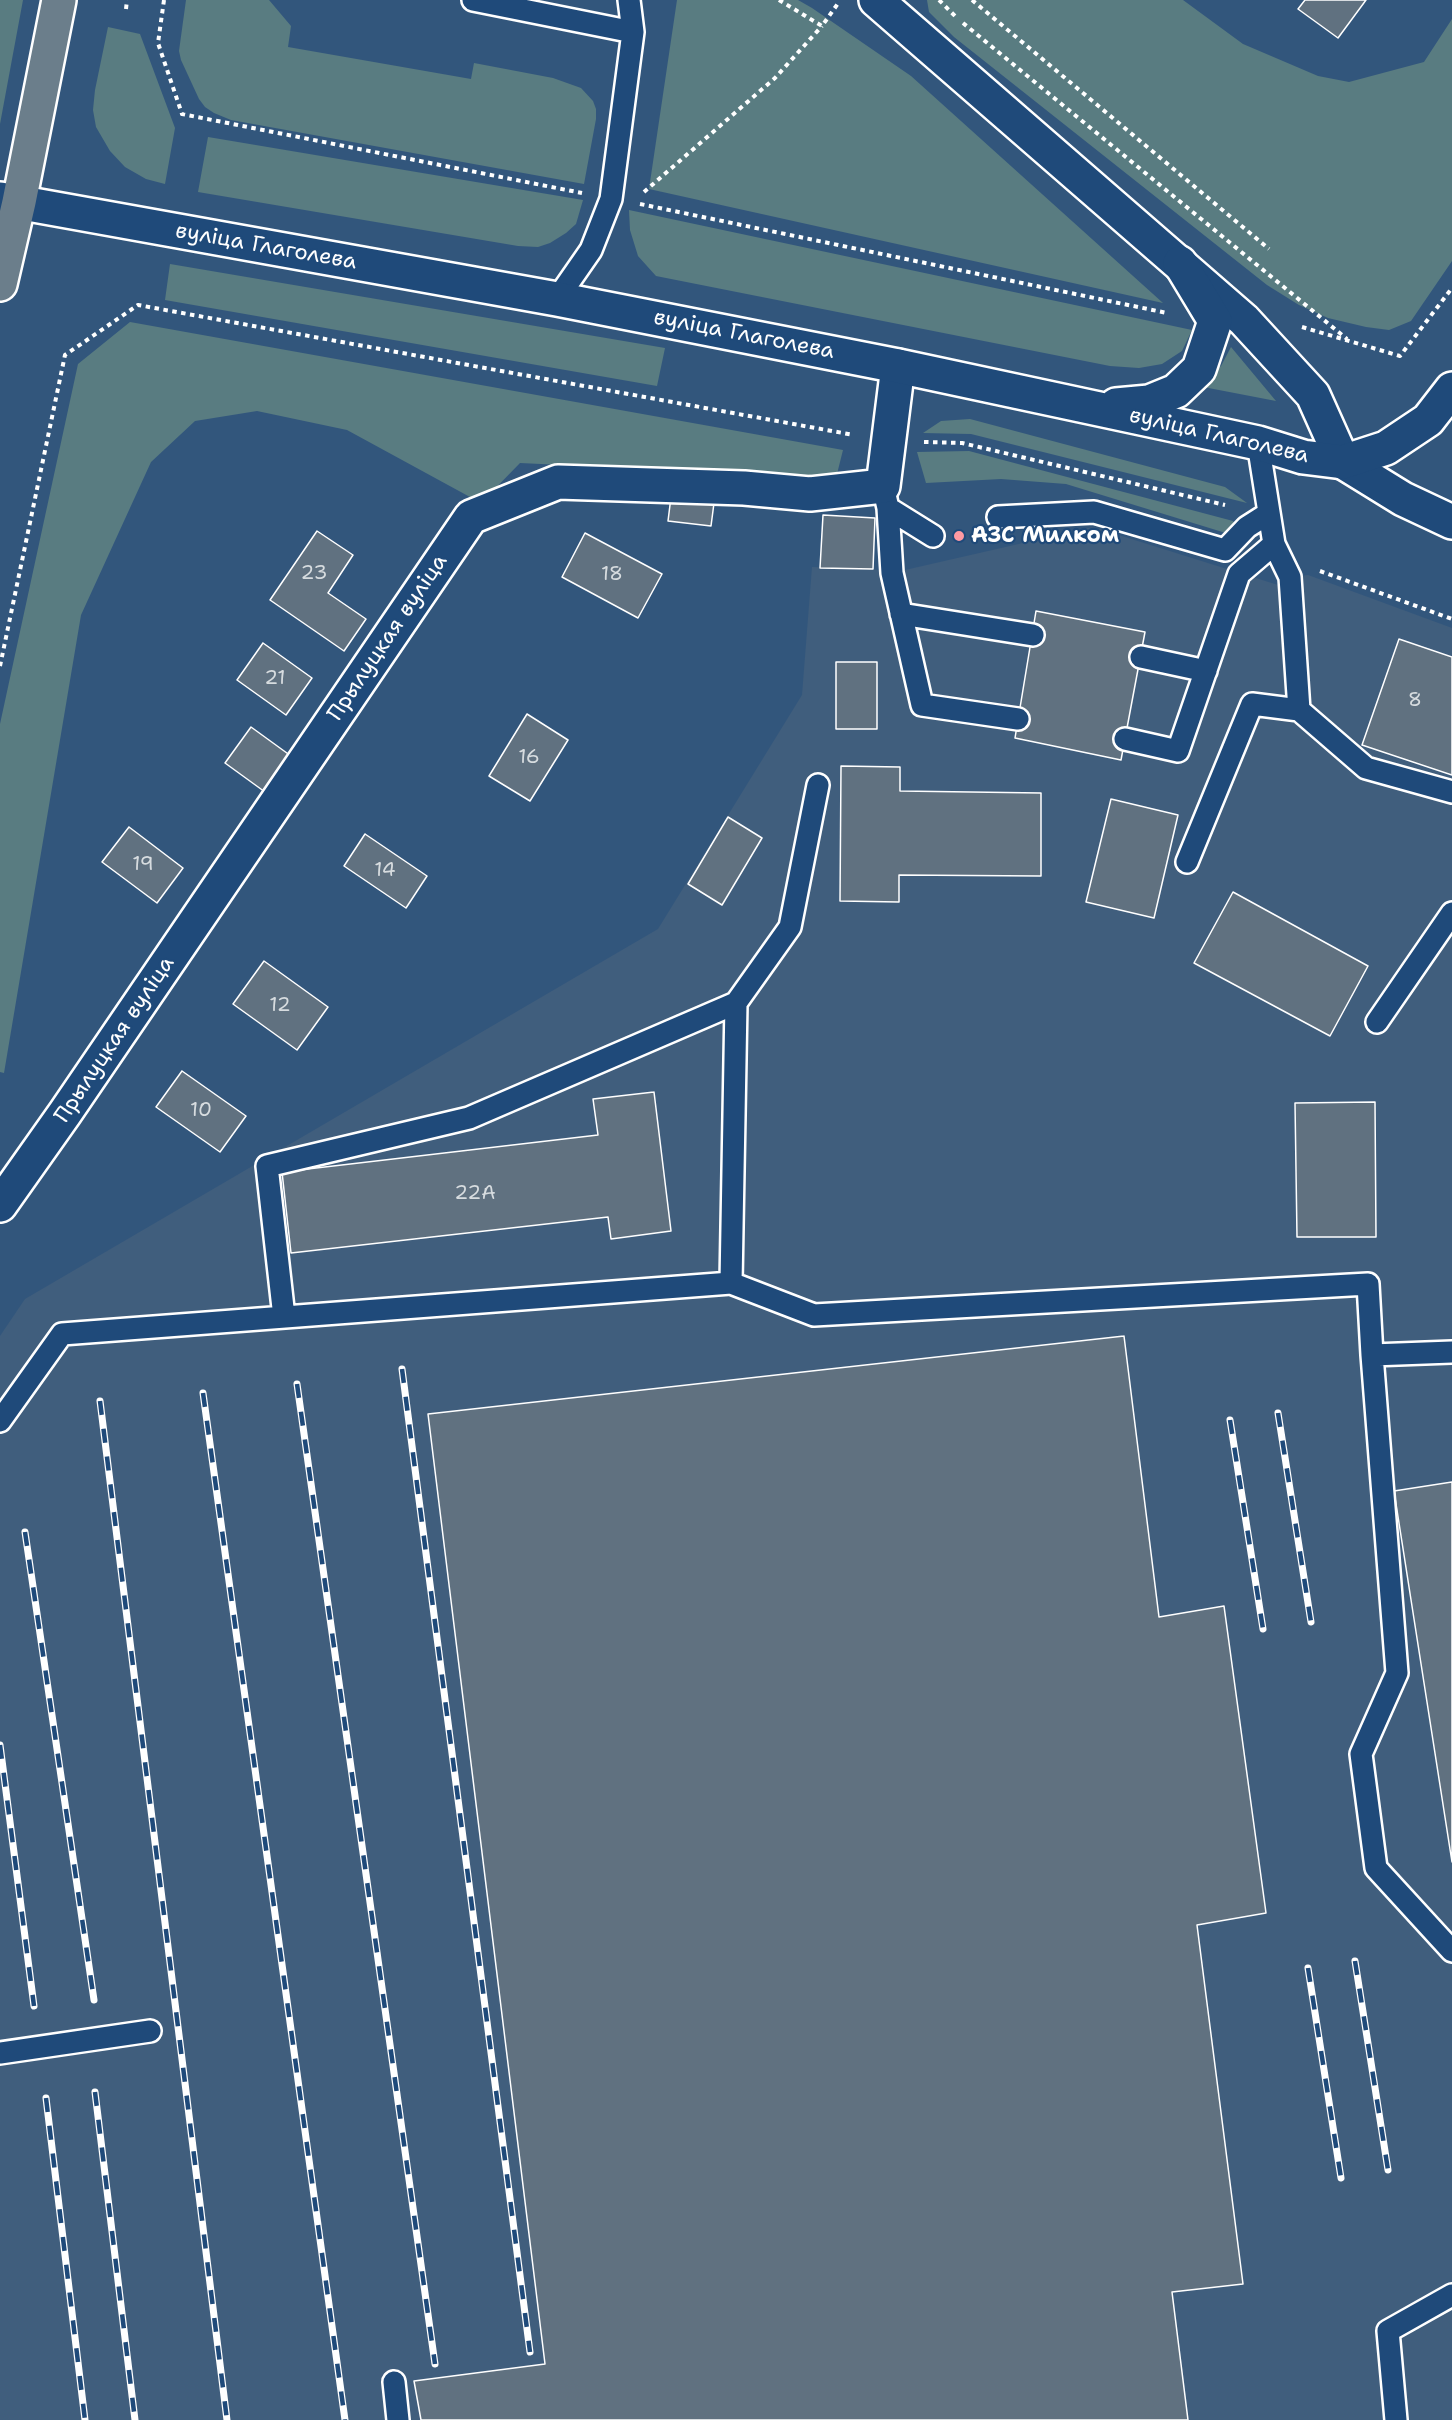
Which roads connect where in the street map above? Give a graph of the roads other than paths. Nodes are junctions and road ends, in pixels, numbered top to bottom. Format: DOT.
graph roads {
  1 [pos="59,0"];
  2 [pos="473,0"];
  3 [pos="629,0"];
  4 [pos="876,0"];
  5 [pos="633,32"];
  6 [pos="10,200"];
  7 [pos="1180,263"];
  8 [pos="0,284"];
  9 [pos="558,299"];
  10 [pos="898,366"];
  11 [pos="1452,389"];
  12 [pos="1093,407"];
  13 [pos="1258,444"];
  14 [pos="1342,462"];
  15 [pos="885,497"];
  16 [pos="1269,513"];
  17 [pos="998,517"];
  18 [pos="1452,522"];
  19 [pos="933,536"];
  20 [pos="1274,544"];
  21 [pos="902,614"];
  22 [pos="1033,635"];
  23 [pos="1141,657"];
  24 [pos="1206,671"];
  25 [pos="1299,710"];
  26 [pos="1018,719"];
  27 [pos="1125,739"];
  28 [pos="818,785"];
  29 [pos="1452,792"];
  30 [pos="1187,862"];
  31 [pos="1452,913"];
  32 [pos="736,1003"];
  33 [pos="1377,1022"];
  34 [pos="0,1205"];
  35 [pos="731,1283"];
  36 [pos="284,1317"];
  37 [pos="1452,1352"];
  38 [pos="1372,1355"];
  39 [pos="0,1421"];
  40 [pos="1452,1951"];
  41 [pos="150,2031"];
  42 [pos="0,2053"];
  43 [pos="1452,2295"];
  44 [pos="394,2382"];
  45 [pos="398,2420"];
  46 [pos="1396,2420"];
  1 -- 6 [label="main road"];
  2 -- 5 [label="lane"];
  3 -- 5 [label="lane"];
  4 -- 7 [label="street"];
  5 -- 9 [label="lane"];
  6 -- 8 [label="main road"];
  6 -- 9 [label="street, вуліца Глаголева"];
  7 -- 12 [label="street"];
  7 -- 14 [label="street"];
  9 -- 10 [label="street, вуліца Глаголева"];
  10 -- 12 [label="street, вуліца Глаголева"];
  10 -- 15 [label="street"];
  11 -- 14 [label="street"];
  12 -- 13 [label="street, вуліца Глаголева"];
  13 -- 14 [label="street, вуліца Глаголева"];
  13 -- 16 [label="lane"];
  14 -- 18 [label="street, вуліца Глаголева"];
  15 -- 19 [label="lane"];
  15 -- 21 [label="lane"];
  15 -- 34 [label="street, Прылуцкая вуліца"];
  16 -- 17 [label="lane"];
  16 -- 20 [label="lane"];
  20 -- 24 [label="lane"];
  20 -- 25 [label="lane"];
  21 -- 22 [label="lane"];
  21 -- 26 [label="lane"];
  23 -- 24 [label="lane"];
  24 -- 27 [label="lane"];
  25 -- 29 [label="lane"];
  25 -- 30 [label="lane"];
  28 -- 32 [label="lane"];
  31 -- 33 [label="lane"];
  32 -- 35 [label="lane"];
  32 -- 36 [label="lane"];
  35 -- 36 [label="lane"];
  35 -- 38 [label="lane"];
  36 -- 39 [label="lane"];
  37 -- 38 [label="lane"];
  38 -- 40 [label="lane"];
  41 -- 42 [label="lane"];
  43 -- 46 [label="lane"];
  44 -- 45 [label="lane"];
}
